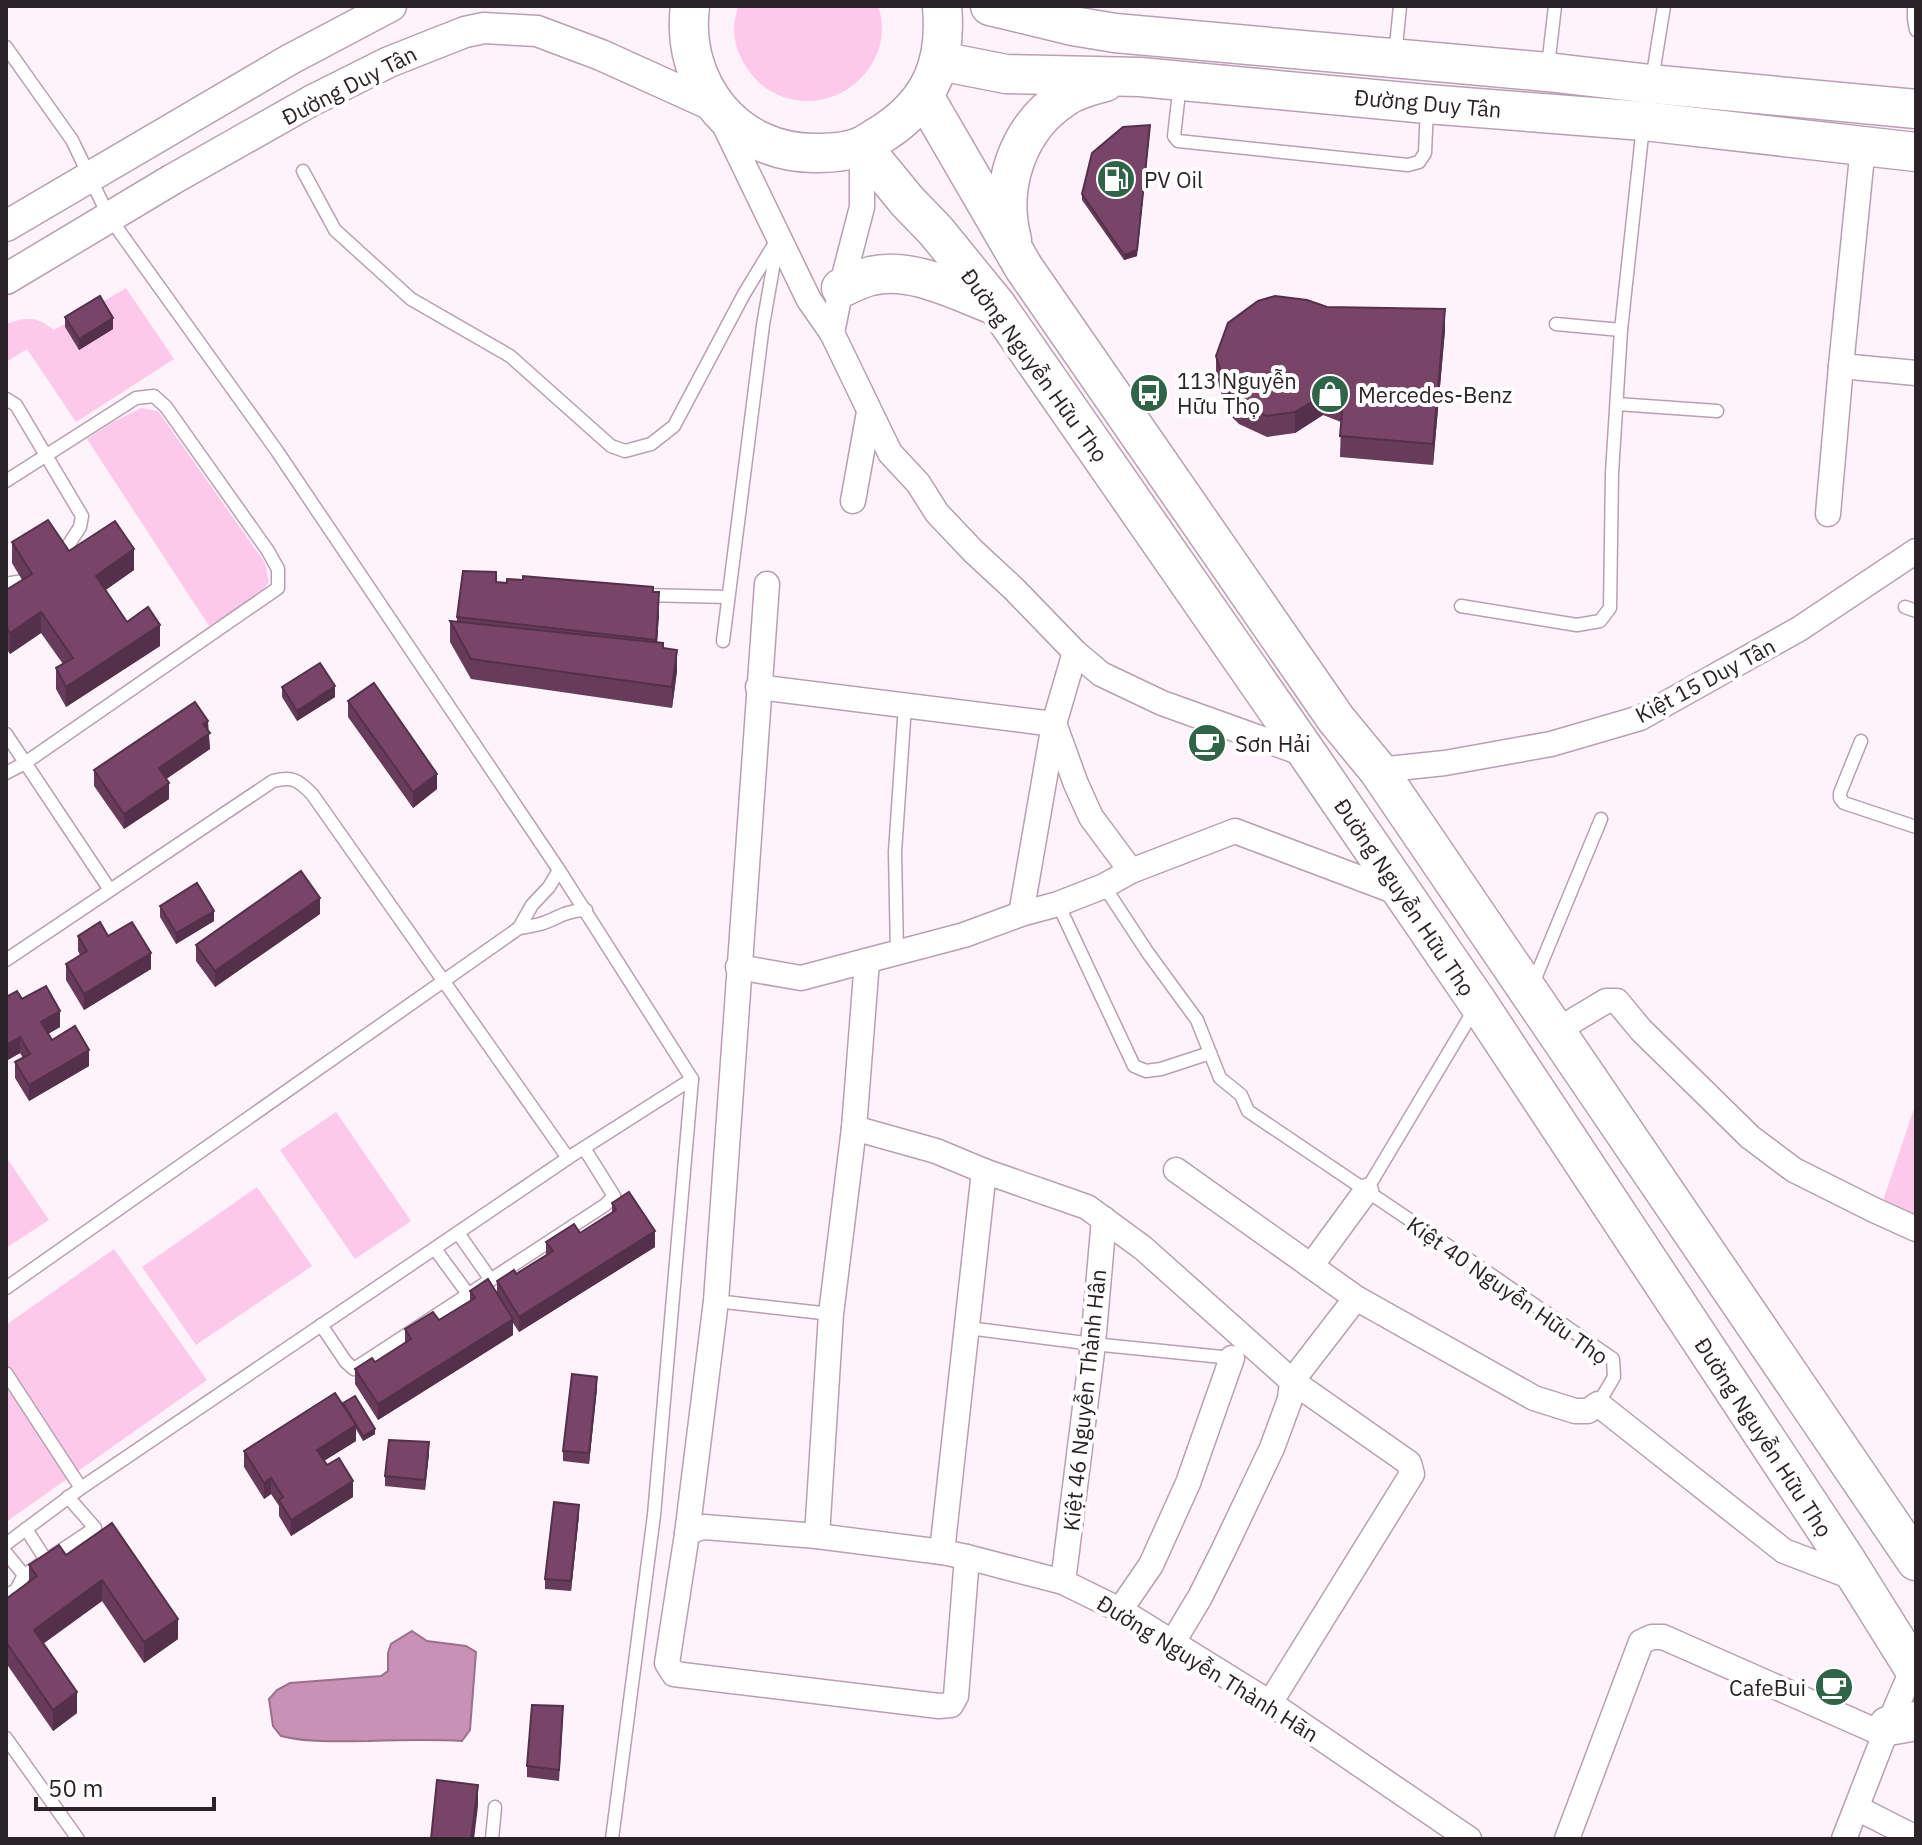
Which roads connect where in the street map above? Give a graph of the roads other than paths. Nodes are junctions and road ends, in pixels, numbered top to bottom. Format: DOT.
graph roads {
  1 [pos="391,6"];
  2 [pos="690,6"];
  3 [pos="942,6"];
  4 [pos="990,6"];
  5 [pos="1400,6"];
  6 [pos="1555,6"];
  7 [pos="1664,6"];
  8 [pos="1914,6"];
  9 [pos="484,17"];
  10 [pos="1916,30"];
  11 [pos="6,47"];
  12 [pos="1395,59"];
  13 [pos="940,61"];
  14 [pos="1547,72"];
  15 [pos="1140,77"];
  16 [pos="1180,81"];
  17 [pos="924,96"];
  18 [pos="1648,103"];
  19 [pos="1427,104"];
  20 [pos="716,107"];
  21 [pos="1916,109"];
  22 [pos="862,146"];
  23 [pos="1863,146"];
  24 [pos="1916,152"];
  25 [pos="303,171"];
  26 [pos="89,177"];
  27 [pos="109,217"];
  28 [pos="6,226"];
  29 [pos="778,238"];
  30 [pos="1024,268"];
  31 [pos="6,279"];
  32 [pos="841,288"];
  33 [pos="997,306"];
  34 [pos="1556,324"];
  35 [pos="1621,330"];
  36 [pos="832,333"];
  37 [pos="1841,366"];
  38 [pos="1916,373"];
  39 [pos="6,399"];
  40 [pos="1617,404"];
  41 [pos="1717,411"];
  42 [pos="869,412"];
  43 [pos="45,456"];
  44 [pos="6,481"];
  45 [pos="853,501"];
  46 [pos="1828,514"];
  47 [pos="1916,551"];
  48 [pos="60,558"];
  49 [pos="23,581"];
  50 [pos="6,584"];
  51 [pos="767,584"];
  52 [pos="635,595"];
  53 [pos="728,597"];
  54 [pos="1461,606"];
  55 [pos="723,641"];
  56 [pos="1075,652"];
  57 [pos="758,687"];
  58 [pos="905,705"];
  59 [pos="1054,724"];
  60 [pos="6,734"];
  61 [pos="1861,741"];
  62 [pos="1309,756"];
  63 [pos="25,763"];
  64 [pos="1378,770"];
  65 [pos="6,773"];
  66 [pos="1601,819"];
  67 [pos="1916,827"];
  68 [pos="559,870"];
  69 [pos="1131,871"];
  70 [pos="1104,886"];
  71 [pos="110,890"];
  72 [pos="1403,894"];
  73 [pos="1058,904"];
  74 [pos="586,910"];
  75 [pos="1021,914"];
  76 [pos="519,928"];
  77 [pos="897,953"];
  78 [pos="6,960"];
  79 [pos="867,961"];
  80 [pos="738,967"];
  81 [pos="443,980"];
  82 [pos="1529,992"];
  83 [pos="1478,1003"];
  84 [pos="1556,1031"];
  85 [pos="1210,1053"];
  86 [pos="692,1079"];
  87 [pos="854,1128"];
  88 [pos="584,1148"];
  89 [pos="568,1158"];
  90 [pos="1176,1170"];
  91 [pos="984,1171"];
  92 [pos="1366,1191"];
  93 [pos="1104,1219"];
  94 [pos="1916,1229"];
  95 [pos="458,1233"];
  96 [pos="435,1249"];
  97 [pos="1311,1266"];
  98 [pos="491,1280"];
  99 [pos="6,1288"];
  100 [pos="468,1294"];
  101 [pos="1356,1298"];
  102 [pos="716,1301"];
  103 [pos="831,1314"];
  104 [pos="321,1325"];
  105 [pos="968,1328"];
  106 [pos="1093,1344"];
  107 [pos="1232,1358"];
  108 [pos="6,1373"];
  109 [pos="1292,1381"];
  110 [pos="1598,1404"];
  111 [pos="81,1488"];
  112 [pos="68,1497"];
  113 [pos="26,1529"];
  114 [pos="687,1534"];
  115 [pos="817,1536"];
  116 [pos="6,1544"];
  117 [pos="1910,1546"];
  118 [pos="942,1552"];
  119 [pos="6,1553"];
  120 [pos="967,1557"];
  121 [pos="46,1560"];
  122 [pos="24,1575"];
  123 [pos="1857,1579"];
  124 [pos="1063,1582"];
  125 [pos="6,1596"];
  126 [pos="1120,1610"];
  127 [pos="1173,1642"];
  128 [pos="1915,1670"];
  129 [pos="1270,1703"];
  130 [pos="1896,1727"];
  131 [pos="6,1738"];
  132 [pos="495,1807"];
  133 [pos="1857,1808"];
  134 [pos="1916,1838"];
  135 [pos="78,1839"];
  136 [pos="492,1839"];
  137 [pos="612,1839"];
  138 [pos="1469,1839"];
  139 [pos="1567,1839"];
  140 [pos="1844,1839"];
  1 -- 26 [label="street"];
  2 -- 20 [label="main road"];
  3 -- 13 [label="main road"];
  4 -- 12 [label="main road, Đường Duy Tân"];
  5 -- 12 [label="lane"];
  6 -- 14 [label="lane"];
  7 -- 18 [label="lane"];
  8 -- 10 [label="lane"];
  9 -- 20 [label="street, Đường Duy Tân"];
  9 -- 27 [label="street, Đường Duy Tân"];
  11 -- 26 [label="lane"];
  12 -- 14 [label="main road, Đường Duy Tân"];
  13 -- 15 [label="main road, Đường Duy Tân"];
  13 -- 17 [label="main road"];
  14 -- 18 [label="main road, Đường Duy Tân"];
  15 -- 16 [label="main road, Đường Duy Tân"];
  15 -- 30 [label="main road"];
  16 -- 19 [label="main road, Đường Duy Tân"];
  16 -- 19 [label="lane"];
  17 -- 22 [label="main road"];
  17 -- 30 [label="main road, Đường Nguyễn Hữu Thọ"];
  18 -- 19 [label="main road, Đường Duy Tân"];
  18 -- 21 [label="main road, Đường Duy Tân"];
  18 -- 23 [label="main road, Đường Duy Tân"];
  18 -- 35 [label="lane"];
  20 -- 22 [label="main road"];
  20 -- 29 [label="street"];
  22 -- 32 [label="street"];
  22 -- 33 [label="main road, Đường Nguyễn Hữu Thọ"];
  23 -- 24 [label="main road, Đường Duy Tân"];
  23 -- 37 [label="street"];
  25 -- 29 [label="lane"];
  26 -- 27 [label="lane"];
  26 -- 28 [label="street"];
  27 -- 31 [label="street, Đường Duy Tân"];
  27 -- 68 [label="lane"];
  29 -- 36 [label="street"];
  29 -- 53 [label="lane"];
  30 -- 64 [label="main road, Đường Nguyễn Hữu Thọ"];
  32 -- 33 [label="main road"];
  32 -- 36 [label="street"];
  33 -- 62 [label="main road, Đường Nguyễn Hữu Thọ"];
  34 -- 35 [label="lane"];
  35 -- 40 [label="lane"];
  36 -- 42 [label="street"];
  37 -- 38 [label="street"];
  37 -- 46 [label="street"];
  39 -- 43 [label="lane"];
  40 -- 41 [label="lane"];
  40 -- 54 [label="lane"];
  42 -- 45 [label="street"];
  42 -- 56 [label="street"];
  43 -- 44 [label="lane"];
  43 -- 48 [label="lane"];
  43 -- 63 [label="lane"];
  47 -- 64 [label="street, Kiệt 15 Duy Tân"];
  49 -- 50 [label="lane"];
  51 -- 57 [label="street"];
  52 -- 53 [label="lane"];
  53 -- 55 [label="lane"];
  56 -- 59 [label="street"];
  56 -- 62 [label="street"];
  57 -- 58 [label="street"];
  57 -- 80 [label="street"];
  58 -- 59 [label="street"];
  58 -- 77 [label="lane"];
  59 -- 69 [label="street"];
  59 -- 75 [label="street"];
  60 -- 63 [label="lane"];
  61 -- 67 [label="lane"];
  62 -- 72 [label="main road, Đường Nguyễn Hữu Thọ"];
  63 -- 65 [label="lane"];
  63 -- 71 [label="lane"];
  64 -- 82 [label="main road, Đường Nguyễn Hữu Thọ"];
  66 -- 82 [label="lane"];
  68 -- 74 [label="lane"];
  68 -- 76 [label="lane"];
  69 -- 70 [label="street"];
  69 -- 72 [label="street"];
  70 -- 73 [label="street"];
  70 -- 85 [label="lane, Kiệt 40 Nguyễn Hữu Thọ"];
  71 -- 78 [label="lane"];
  71 -- 81 [label="lane"];
  72 -- 83 [label="main road, Đường Nguyễn Hữu Thọ"];
  73 -- 75 [label="street"];
  73 -- 85 [label="lane"];
  74 -- 76 [label="lane"];
  74 -- 86 [label="lane"];
  75 -- 77 [label="street"];
  76 -- 81 [label="lane"];
  77 -- 79 [label="street"];
  79 -- 80 [label="street"];
  79 -- 87 [label="street"];
  80 -- 102 [label="street"];
  81 -- 89 [label="lane"];
  81 -- 99 [label="lane"];
  82 -- 84 [label="main road, Đường Nguyễn Hữu Thọ"];
  83 -- 92 [label="lane"];
  83 -- 123 [label="main road, Đường Nguyễn Hữu Thọ"];
  84 -- 94 [label="street"];
  84 -- 117 [label="main road, Đường Nguyễn Hữu Thọ"];
  85 -- 92 [label="lane, Kiệt 40 Nguyễn Hữu Thọ"];
  86 -- 88 [label="lane"];
  86 -- 137 [label="lane"];
  87 -- 91 [label="street"];
  87 -- 103 [label="street"];
  88 -- 89 [label="lane"];
  88 -- 98 [label="lane"];
  89 -- 95 [label="lane"];
  90 -- 97 [label="street"];
  91 -- 93 [label="street"];
  91 -- 105 [label="street"];
  92 -- 97 [label="street"];
  92 -- 110 [label="lane, Kiệt 40 Nguyễn Hữu Thọ"];
  93 -- 106 [label="street, Kiệt 46 Nguyễn Thành Hân"];
  93 -- 109 [label="street"];
  95 -- 96 [label="lane"];
  95 -- 98 [label="lane"];
  96 -- 100 [label="lane"];
  96 -- 104 [label="lane"];
  97 -- 101 [label="street"];
  98 -- 100 [label="lane"];
  100 -- 104 [label="lane"];
  101 -- 109 [label="street"];
  101 -- 110 [label="street"];
  102 -- 103 [label="lane"];
  102 -- 114 [label="street"];
  103 -- 115 [label="street"];
  104 -- 111 [label="lane"];
  105 -- 106 [label="lane"];
  105 -- 118 [label="street"];
  106 -- 107 [label="lane"];
  106 -- 124 [label="street, Kiệt 46 Nguyễn Thành Hân"];
  107 -- 126 [label="street"];
  108 -- 111 [label="lane"];
  109 -- 127 [label="street"];
  109 -- 129 [label="street"];
  110 -- 123 [label="street"];
  111 -- 112 [label="lane"];
  112 -- 113 [label="lane"];
  112 -- 121 [label="lane"];
  113 -- 116 [label="lane"];
  113 -- 121 [label="lane"];
  114 -- 115 [label="street, Đường Nguyễn Thành Hãn"];
  114 -- 120 [label="street"];
  115 -- 118 [label="street, Đường Nguyễn Thành Hãn"];
  118 -- 120 [label="street, Đường Nguyễn Thành Hãn"];
  119 -- 122 [label="lane"];
  120 -- 124 [label="street, Đường Nguyễn Thành Hãn"];
  121 -- 122 [label="lane"];
  122 -- 125 [label="lane"];
  123 -- 128 [label="main road, Đường Nguyễn Hữu Thọ"];
  124 -- 126 [label="street, Đường Nguyễn Thành Hãn"];
  126 -- 127 [label="street, Đường Nguyễn Thành Hãn"];
  127 -- 129 [label="street, Đường Nguyễn Thành Hãn"];
  128 -- 130 [label="street"];
  129 -- 138 [label="street, Đường Nguyễn Thành Hãn"];
  130 -- 133 [label="street"];
  130 -- 139 [label="street"];
  131 -- 135 [label="lane"];
  132 -- 136 [label="lane"];
  133 -- 134 [label="street"];
  133 -- 140 [label="street"];
}
